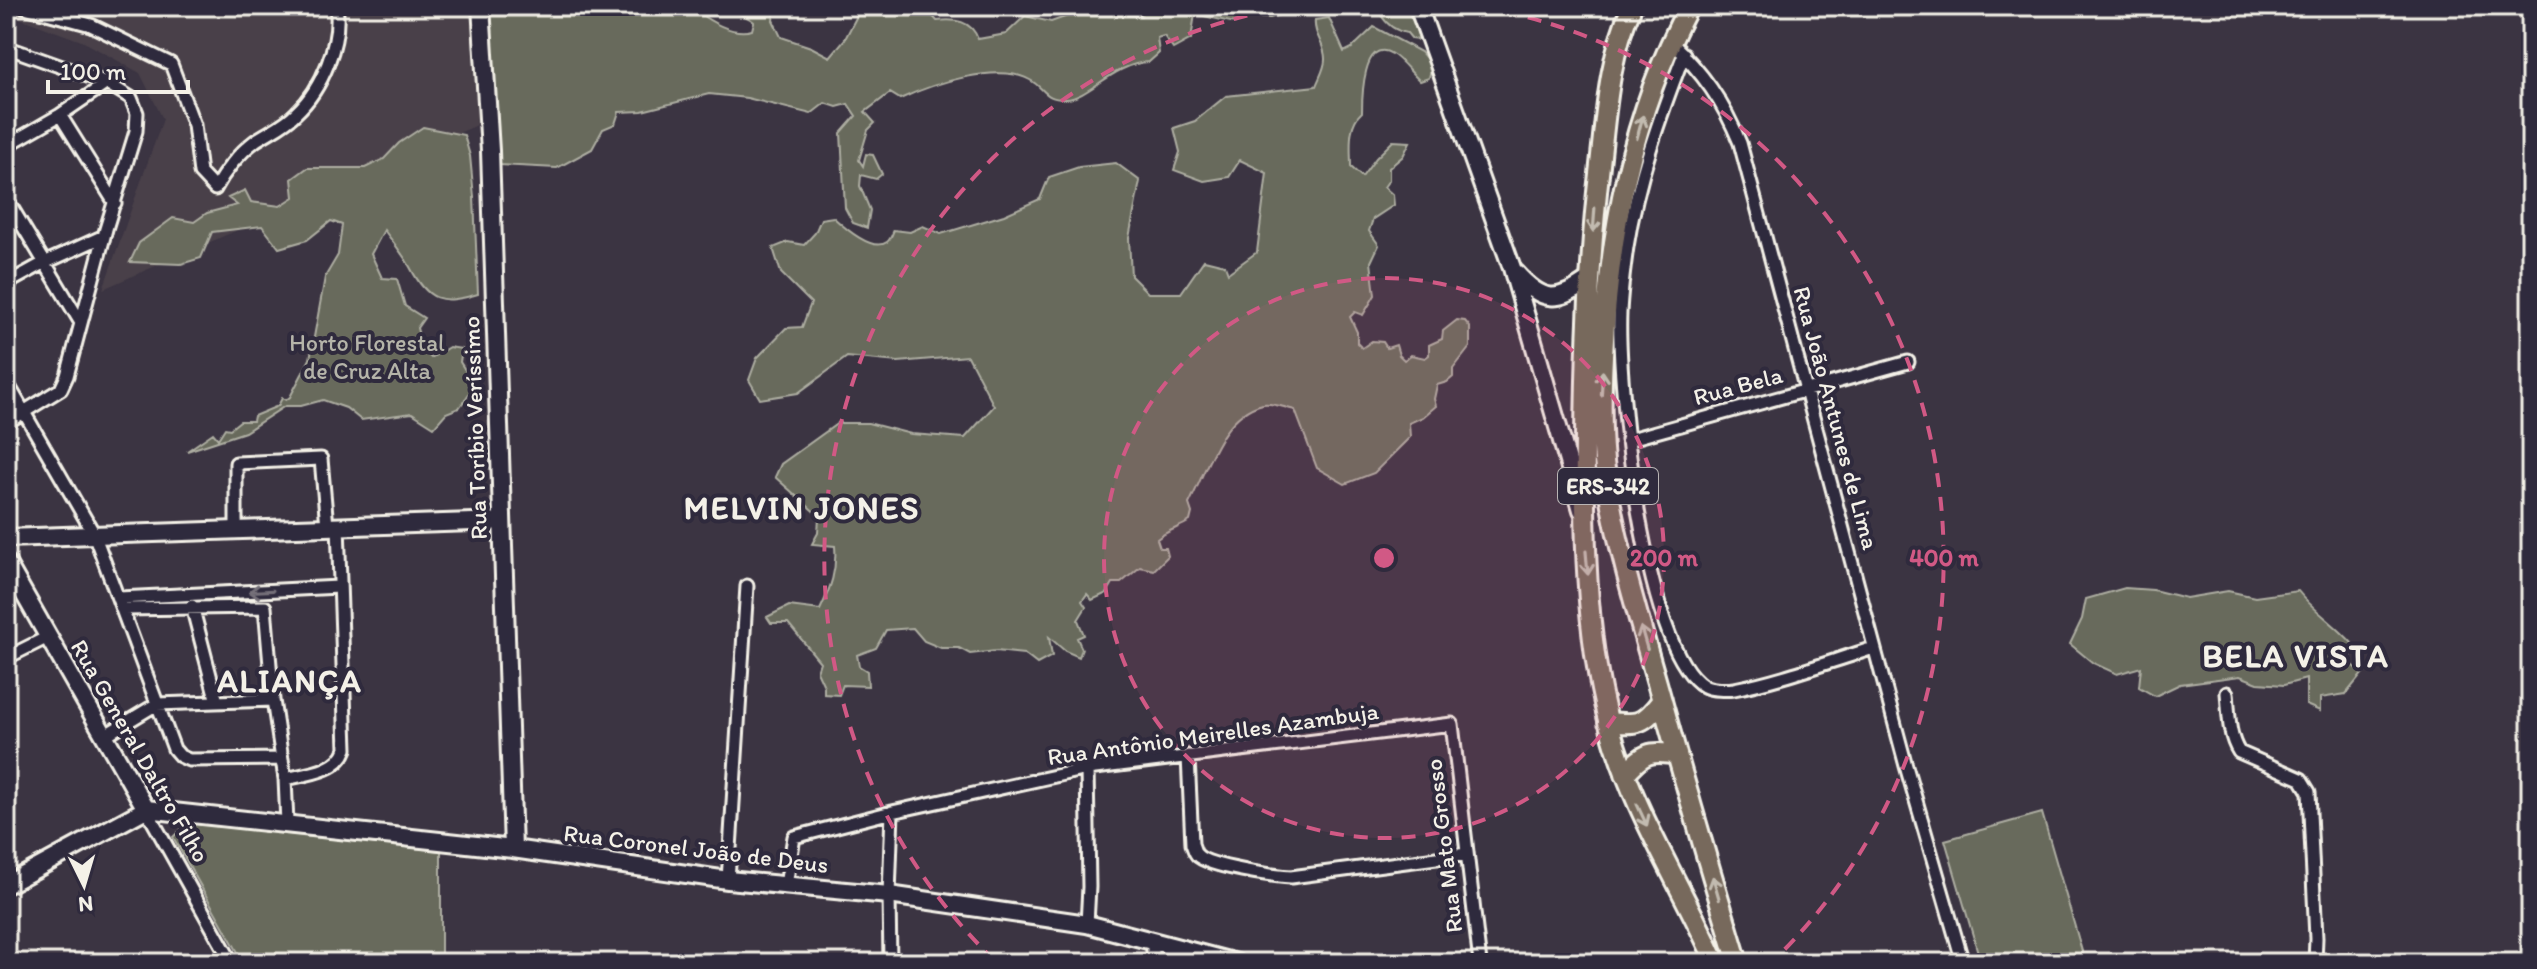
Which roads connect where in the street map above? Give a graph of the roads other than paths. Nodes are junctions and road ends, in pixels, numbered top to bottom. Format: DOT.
graph roads {
  1 [pos="21,6"];
  2 [pos="336,6"];
  3 [pos="481,6"];
  4 [pos="1418,6"];
  5 [pos="1632,6"];
  6 [pos="1689,6"];
  7 [pos="6,47"];
  8 [pos="1677,48"];
  9 [pos="107,83"];
  10 [pos="60,115"];
  11 [pos="6,146"];
  12 [pos="6,198"];
  13 [pos="115,203"];
  14 [pos="104,236"];
  15 [pos="44,263"];
  16 [pos="1512,268"];
  17 [pos="1589,280"];
  18 [pos="6,284"];
  19 [pos="81,323"];
  20 [pos="1908,362"];
  21 [pos="6,381"];
  22 [pos="1807,390"];
  23 [pos="24,414"];
  24 [pos="6,423"];
  25 [pos="1627,440"];
  26 [pos="1584,518"];
  27 [pos="502,521"];
  28 [pos="332,526"];
  29 [pos="236,529"];
  30 [pos="94,534"];
  31 [pos="6,538"];
  32 [pos="6,562"];
  33 [pos="747,586"];
  34 [pos="339,587"];
  35 [pos="121,603"];
  36 [pos="192,606"];
  37 [pos="48,637"];
  38 [pos="1874,648"];
  39 [pos="6,658"];
  40 [pos="2227,693"];
  41 [pos="273,700"];
  42 [pos="1662,700"];
  43 [pos="217,702"];
  44 [pos="157,704"];
  45 [pos="1608,722"];
  46 [pos="1452,724"];
  47 [pos="104,736"];
  48 [pos="1677,755"];
  49 [pos="1188,756"];
  50 [pos="280,759"];
  51 [pos="1087,769"];
  52 [pos="1625,774"];
  53 [pos="285,779"];
  54 [pos="146,809"];
  55 [pos="892,812"];
  56 [pos="287,823"];
  57 [pos="513,849"];
  58 [pos="1467,854"];
  59 [pos="728,880"];
  60 [pos="6,885"];
  61 [pos="786,885"];
  62 [pos="889,895"];
  63 [pos="1087,924"];
  64 [pos="1153,942"];
  65 [pos="232,963"];
  66 [pos="890,963"];
  67 [pos="1153,963"];
  68 [pos="1236,963"];
  69 [pos="1480,963"];
  70 [pos="1715,963"];
  71 [pos="1738,963"];
  72 [pos="1963,963"];
  73 [pos="2315,963"];
  1 -- 2 [label="street"];
  3 -- 27 [label="street, Rua Toríbio Veríssimo"];
  4 -- 16 [label="street"];
  5 -- 17 [label="main road, ERS-342, one-way"];
  6 -- 8 [label="main road, ERS-342"];
  7 -- 9 [label="street"];
  8 -- 22 [label="street, Rua João Antunes de Lima"];
  8 -- 25 [label="street"];
  42 -- 8 [label="main road, ERS-342, one-way"];
  9 -- 10 [label="street"];
  9 -- 13 [label="street"];
  10 -- 11 [label="street"];
  10 -- 13 [label="street"];
  12 -- 15 [label="street"];
  13 -- 14 [label="street"];
  14 -- 15 [label="street"];
  14 -- 19 [label="street"];
  15 -- 18 [label="street"];
  15 -- 19 [label="street"];
  16 -- 17 [label="street"];
  16 -- 26 [label="street"];
  17 -- 26 [label="main road, ERS-342"];
  19 -- 23 [label="street"];
  20 -- 22 [label="street, Rua Bela"];
  21 -- 23 [label="street"];
  22 -- 25 [label="street, Rua Bela"];
  22 -- 38 [label="street, Rua João Antunes de Lima"];
  23 -- 24 [label="street"];
  23 -- 30 [label="street"];
  25 -- 38 [label="street"];
  26 -- 45 [label="main road, ERS-342, one-way"];
  27 -- 28 [label="street"];
  27 -- 57 [label="street, Rua Toríbio Veríssimo"];
  28 -- 29 [label="street"];
  28 -- 29 [label="street"];
  28 -- 34 [label="street"];
  29 -- 30 [label="street"];
  30 -- 31 [label="street"];
  30 -- 35 [label="street"];
  32 -- 37 [label="street, Rua General Daltro Filho"];
  33 -- 59 [label="street"];
  34 -- 35 [label="street, one-way"];
  34 -- 53 [label="street"];
  35 -- 36 [label="street"];
  35 -- 44 [label="street"];
  36 -- 41 [label="street"];
  36 -- 43 [label="street"];
  37 -- 39 [label="street"];
  37 -- 47 [label="street, Rua General Daltro Filho"];
  38 -- 72 [label="street, Rua João Antunes de Lima"];
  40 -- 73 [label="street"];
  41 -- 43 [label="street"];
  41 -- 50 [label="street"];
  42 -- 45 [label="main road"];
  42 -- 48 [label="main road, ERS-342"];
  43 -- 44 [label="street"];
  44 -- 47 [label="street"];
  44 -- 50 [label="street"];
  45 -- 52 [label="main road, ERS-342"];
  46 -- 49 [label="street, Rua Antônio Meirelles Azambuja"];
  46 -- 58 [label="street, Rua Mato Grosso"];
  47 -- 54 [label="street, Rua General Daltro Filho"];
  48 -- 52 [label="main road"];
  71 -- 48 [label="main road, ERS-342, one-way"];
  49 -- 51 [label="street, Rua Antônio Meirelles Azambuja"];
  49 -- 58 [label="street"];
  50 -- 53 [label="street"];
  51 -- 55 [label="street, Rua Antônio Meirelles Azambuja"];
  51 -- 63 [label="street"];
  52 -- 70 [label="main road, ERS-342, one-way"];
  53 -- 56 [label="street"];
  54 -- 56 [label="street, Rua Coronel João de Deus"];
  54 -- 60 [label="street"];
  54 -- 65 [label="street, Rua General Daltro Filho"];
  55 -- 61 [label="street, Rua Antônio Meirelles Azambuja"];
  55 -- 62 [label="street"];
  56 -- 57 [label="street, Rua Coronel João de Deus"];
  57 -- 59 [label="street, Rua Coronel João de Deus"];
  58 -- 69 [label="street, Rua Mato Grosso"];
  59 -- 61 [label="street, Rua Coronel João de Deus"];
  61 -- 62 [label="street, Rua Coronel João de Deus"];
  62 -- 63 [label="street, Rua Coronel João de Deus"];
  62 -- 66 [label="street"];
  63 -- 64 [label="street, Rua Coronel João de Deus"];
  64 -- 67 [label="street"];
  64 -- 68 [label="street, Rua Coronel João de Deus"];
}
